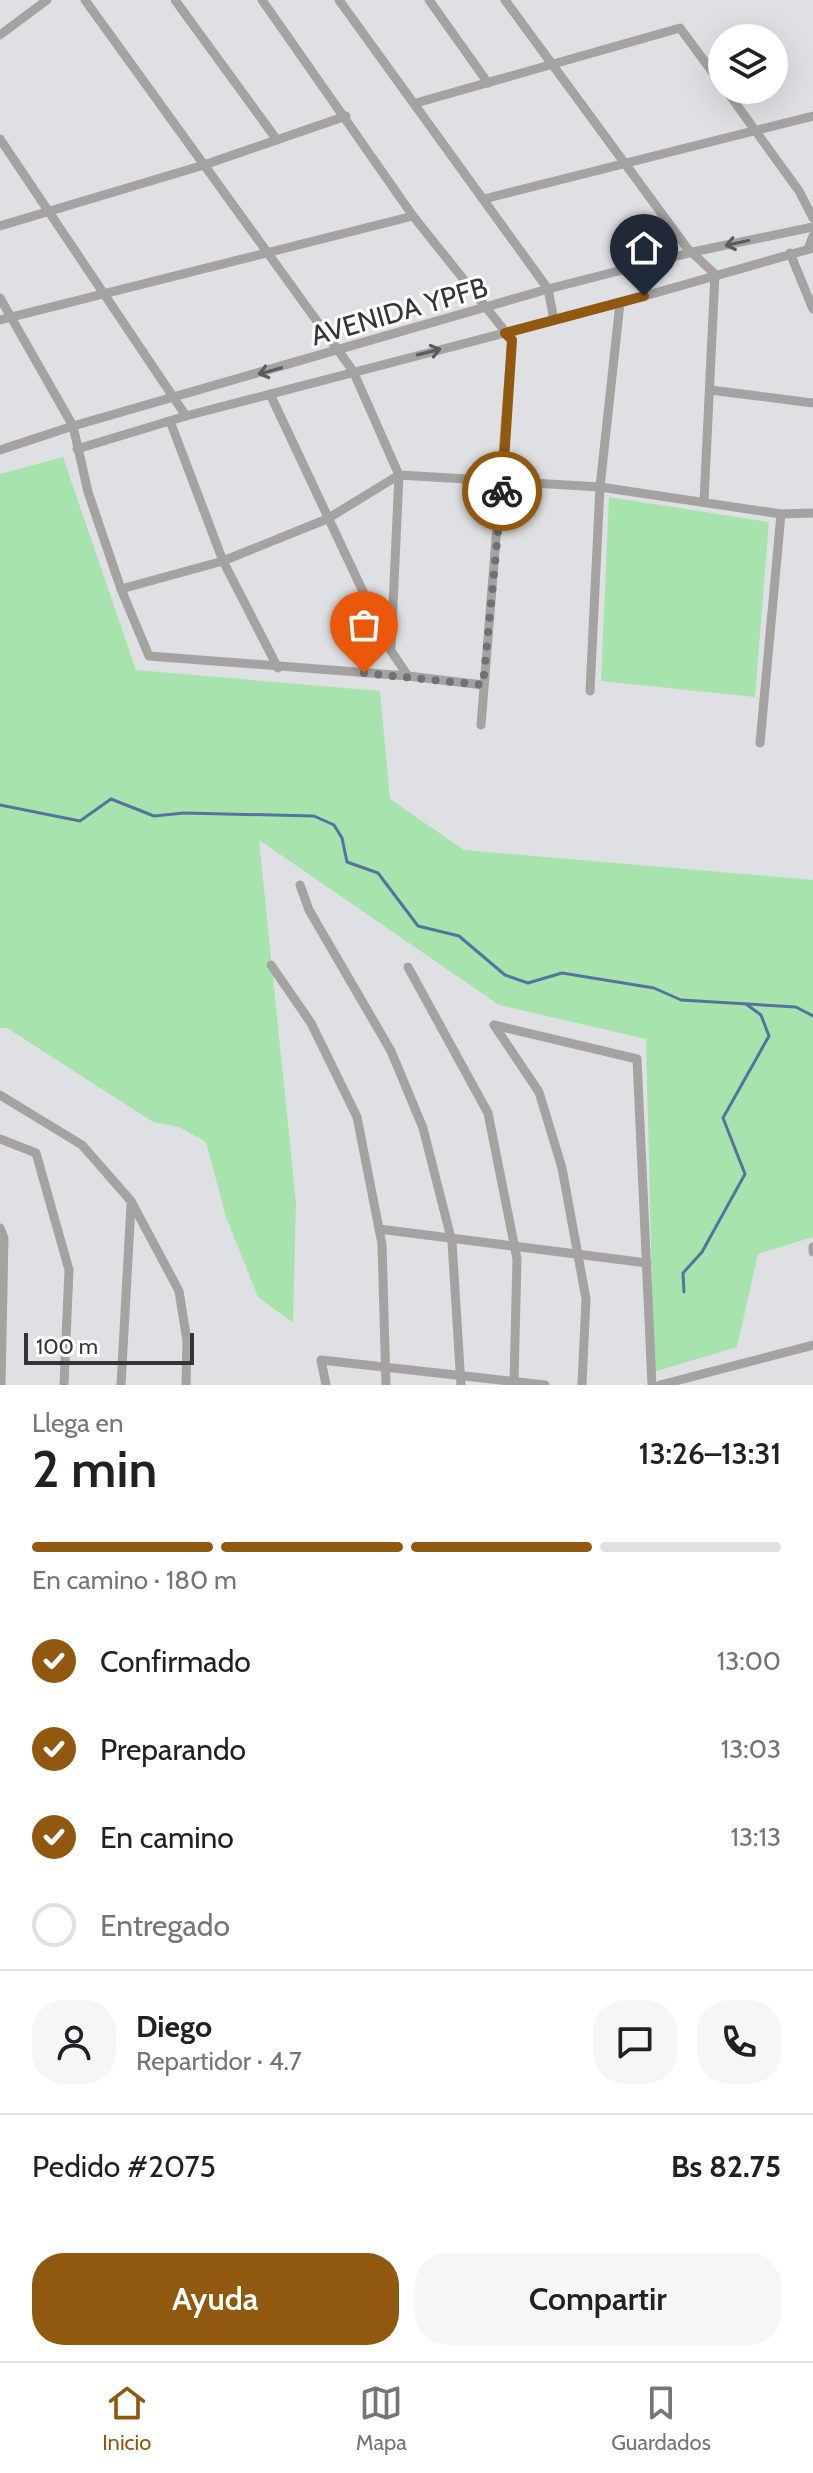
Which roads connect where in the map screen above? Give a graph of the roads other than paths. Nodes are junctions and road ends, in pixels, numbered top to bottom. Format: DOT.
graph roads {
  1 [pos="47,0"];
  2 [pos="85,0"];
  3 [pos="175,0"];
  4 [pos="262,0"];
  5 [pos="339,0"];
  6 [pos="429,0"];
  7 [pos="505,0"];
  8 [pos="0,35"];
  9 [pos="553,65"];
  10 [pos="708,66"];
  11 [pos="488,83"];
  12 [pos="416,103"];
  13 [pos="736,104"];
  14 [pos="346,116"];
  15 [pos="813,116"];
  16 [pos="755,130"];
  17 [pos="0,139"];
  18 [pos="277,140"];
  19 [pos="625,163"];
  20 [pos="204,165"];
  21 [pos="484,199"];
  22 [pos="47,212"];
  23 [pos="413,216"];
  24 [pos="813,218"];
  25 [pos="0,226"];
  26 [pos="813,227"];
  27 [pos="813,236"];
  28 [pos="810,249"];
  29 [pos="267,252"];
  30 [pos="693,252"];
  31 [pos="790,253"];
  32 [pos="715,274"];
  33 [pos="548,289"];
  34 [pos="102,294"];
  35 [pos="0,298"];
  36 [pos="620,303"];
  37 [pos="486,309"];
  38 [pos="813,309"];
  39 [pos="12,317"];
  40 [pos="0,320"];
  41 [pos="554,320"];
  42 [pos="505,333"];
  43 [pos="339,351"];
  44 [pos="353,371"];
  45 [pos="710,390"];
  46 [pos="270,394"];
  47 [pos="173,398"];
  48 [pos="813,403"];
  49 [pos="186,416"];
  50 [pos="170,421"];
  51 [pos="73,426"];
  52 [pos="77,449"];
  53 [pos="0,450"];
  54 [pos="399,475"];
  55 [pos="503,483"];
  56 [pos="600,487"];
  57 [pos="704,501"];
  58 [pos="813,513"];
  59 [pos="781,514"];
  60 [pos="327,519"];
  61 [pos="223,561"];
  62 [pos="121,589"];
  63 [pos="391,651"];
  64 [pos="278,668"];
  65 [pos="408,676"];
  66 [pos="483,685"];
  67 [pos="590,691"];
  68 [pos="481,725"];
  69 [pos="760,743"];
  70 [pos="300,885"];
  71 [pos="271,965"];
  72 [pos="408,967"];
  73 [pos="0,1095"];
  74 [pos="0,1139"];
  75 [pos="131,1201"];
  76 [pos="0,1228"];
  77 [pos="379,1229"];
  78 [pos="452,1239"];
  79 [pos="514,1247"];
  80 [pos="578,1254"];
  81 [pos="647,1263"];
  82 [pos="813,1345"];
  83 [pos="385,1367"];
  84 [pos="461,1380"];
  85 [pos="514,1381"];
  86 [pos="1,1385"];
  87 [pos="64,1385"];
  88 [pos="121,1385"];
  89 [pos="186,1385"];
  90 [pos="326,1385"];
  91 [pos="386,1385"];
  92 [pos="543,1385"];
  93 [pos="582,1385"];
  94 [pos="652,1385"];
  95 [pos="660,1385"];
  1 -- 8 [label="street"];
  2 -- 20 [label="street"];
  3 -- 18 [label="street"];
  4 -- 14 [label="street"];
  5 -- 12 [label="street"];
  6 -- 11 [label="street"];
  7 -- 9 [label="street"];
  9 -- 10 [label="street"];
  9 -- 11 [label="street"];
  9 -- 19 [label="street"];
  11 -- 12 [label="street"];
  12 -- 21 [label="street"];
  13 -- 16 [label="street"];
  14 -- 18 [label="street"];
  14 -- 23 [label="street"];
  15 -- 16 [label="street"];
  16 -- 19 [label="street"];
  16 -- 24 [label="street"];
  17 -- 22 [label="street"];
  18 -- 20 [label="street"];
  19 -- 21 [label="street"];
  19 -- 30 [label="street"];
  20 -- 22 [label="street"];
  20 -- 29 [label="street"];
  21 -- 33 [label="street"];
  22 -- 25 [label="street"];
  22 -- 34 [label="street"];
  23 -- 29 [label="street"];
  23 -- 37 [label="street"];
  26 -- 30 [label="street, AVENIDA YPFB, one-way"];
  27 -- 28 [label="street"];
  28 -- 31 [label="street, AVENIDA YPFB"];
  29 -- 34 [label="street"];
  29 -- 43 [label="street"];
  30 -- 32 [label="street"];
  30 -- 33 [label="street, AVENIDA YPFB"];
  31 -- 32 [label="street, AVENIDA YPFB"];
  31 -- 38 [label="street"];
  32 -- 36 [label="street, AVENIDA YPFB"];
  32 -- 45 [label="street"];
  33 -- 37 [label="street, AVENIDA YPFB"];
  33 -- 41 [label="street"];
  34 -- 39 [label="street"];
  34 -- 47 [label="street"];
  35 -- 39 [label="street"];
  36 -- 41 [label="street, AVENIDA YPFB"];
  36 -- 56 [label="street"];
  37 -- 42 [label="street"];
  37 -- 43 [label="street, AVENIDA YPFB"];
  39 -- 40 [label="street"];
  39 -- 51 [label="street"];
  41 -- 42 [label="street, AVENIDA YPFB"];
  44 -- 42 [label="street, AVENIDA YPFB, one-way"];
  42 -- 55 [label="street"];
  43 -- 44 [label="street"];
  43 -- 47 [label="street, AVENIDA YPFB, one-way"];
  44 -- 46 [label="street, AVENIDA YPFB"];
  44 -- 54 [label="street"];
  45 -- 48 [label="street"];
  45 -- 57 [label="street"];
  46 -- 49 [label="street, AVENIDA YPFB"];
  46 -- 60 [label="street"];
  47 -- 49 [label="street"];
  47 -- 51 [label="street, AVENIDA YPFB"];
  49 -- 50 [label="street, AVENIDA YPFB"];
  50 -- 52 [label="street, AVENIDA YPFB"];
  50 -- 61 [label="street"];
  51 -- 52 [label="street"];
  51 -- 53 [label="street, AVENIDA YPFB"];
  52 -- 62 [label="street"];
  54 -- 55 [label="street"];
  54 -- 60 [label="street"];
  54 -- 63 [label="street"];
  55 -- 56 [label="street"];
  55 -- 66 [label="street"];
  56 -- 57 [label="street"];
  56 -- 67 [label="street"];
  57 -- 59 [label="street"];
  58 -- 59 [label="street"];
  59 -- 69 [label="street"];
  60 -- 61 [label="street"];
  60 -- 63 [label="street"];
  61 -- 62 [label="street"];
  61 -- 64 [label="street"];
  62 -- 64 [label="street"];
  63 -- 65 [label="street"];
  64 -- 65 [label="street"];
  65 -- 66 [label="street"];
  66 -- 68 [label="street"];
  70 -- 78 [label="street"];
  71 -- 77 [label="street"];
  72 -- 79 [label="street"];
  73 -- 75 [label="street"];
  74 -- 87 [label="street"];
  75 -- 88 [label="street"];
  75 -- 89 [label="street"];
  76 -- 86 [label="street"];
  77 -- 78 [label="street"];
  77 -- 83 [label="street"];
  78 -- 79 [label="street"];
  78 -- 84 [label="street"];
  79 -- 80 [label="street"];
  79 -- 85 [label="street"];
  80 -- 81 [label="street"];
  80 -- 81 [label="street"];
  80 -- 93 [label="street"];
  81 -- 94 [label="street"];
  82 -- 95 [label="street"];
  83 -- 84 [label="street"];
  83 -- 90 [label="street"];
  83 -- 91 [label="street"];
  84 -- 85 [label="street"];
  85 -- 92 [label="street"];
}
